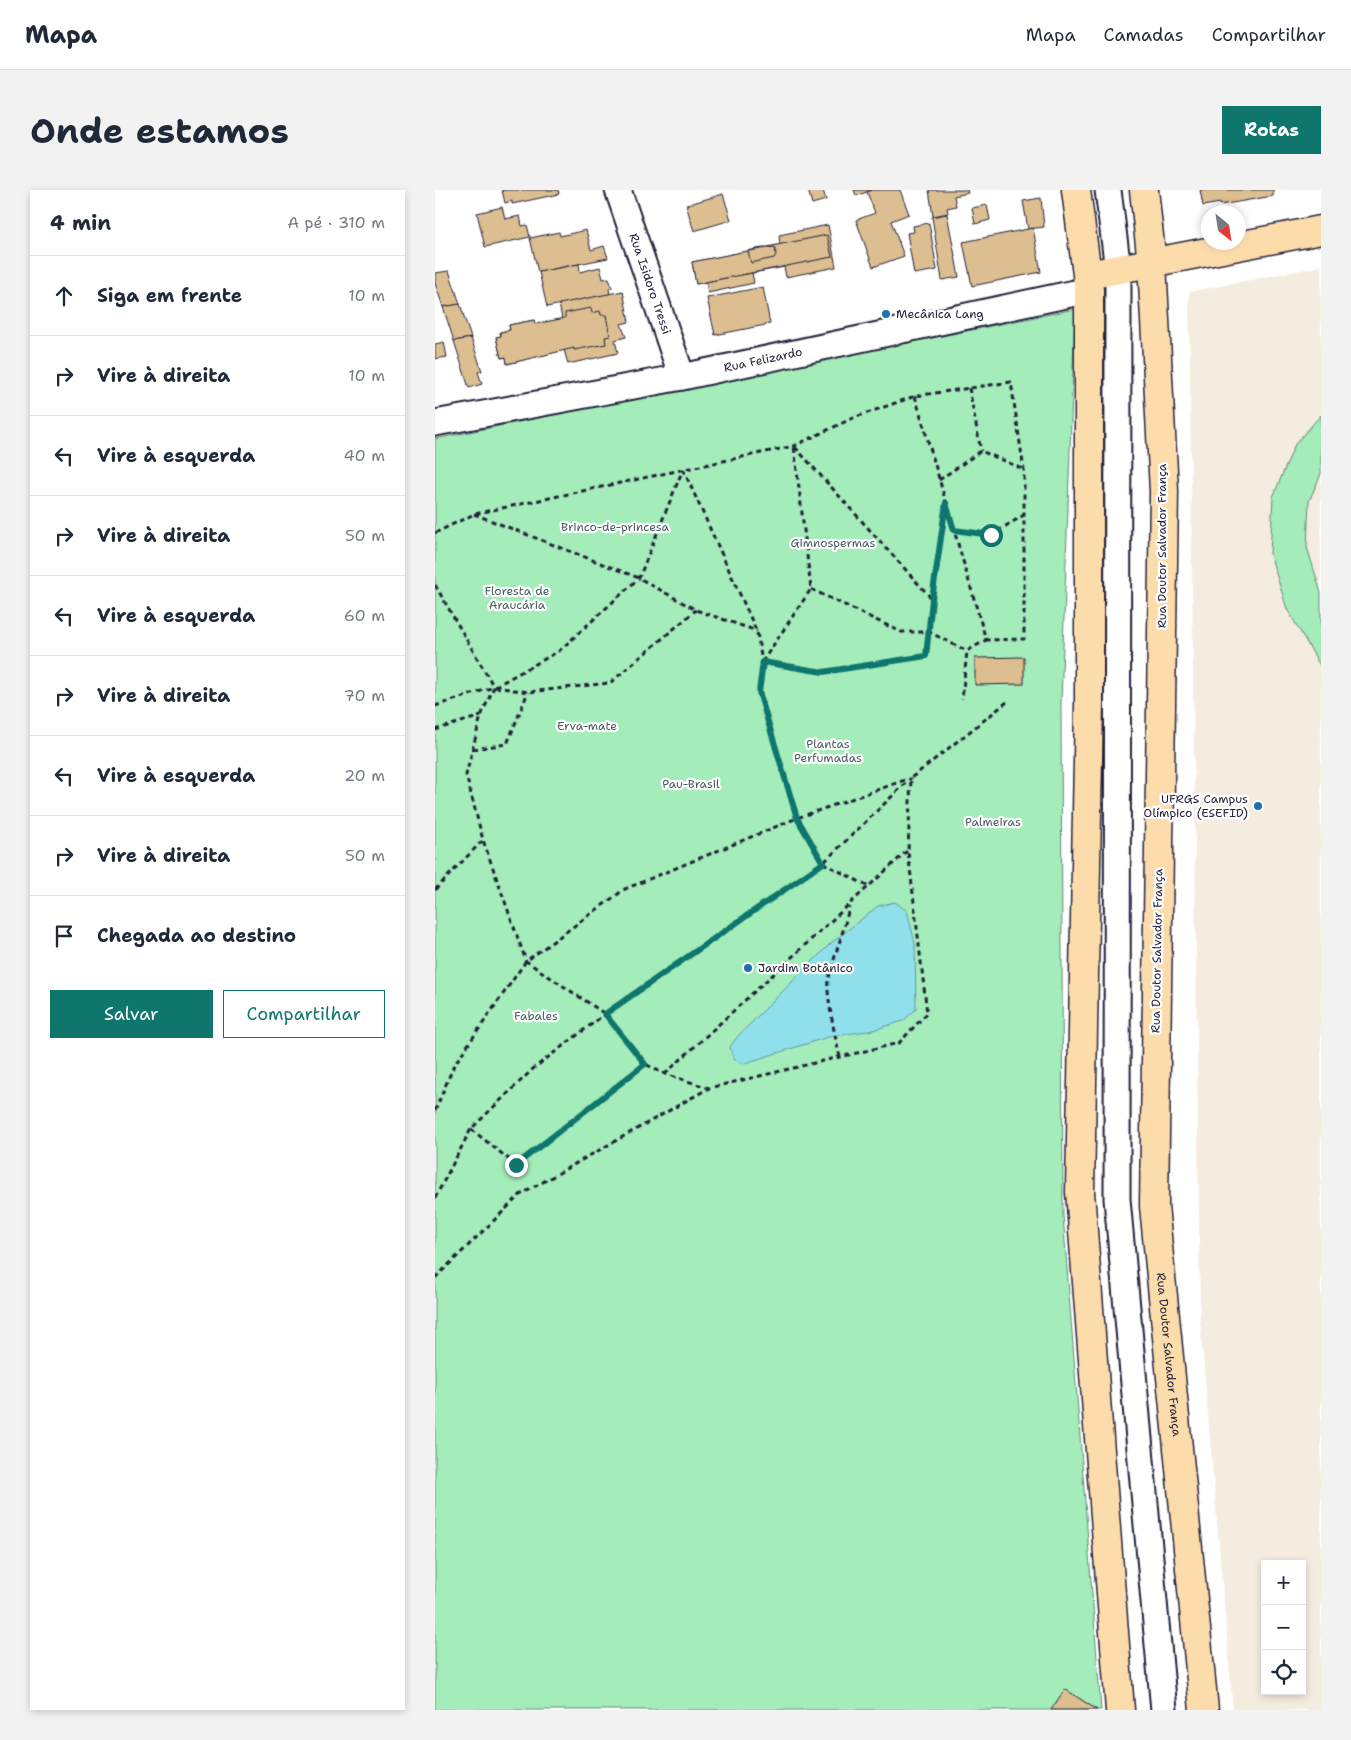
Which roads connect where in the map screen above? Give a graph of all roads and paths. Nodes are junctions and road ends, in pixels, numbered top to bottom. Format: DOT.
graph roads {
  1 [pos="619,190"];
  2 [pos="1076,190"];
  3 [pos="1108,190"];
  4 [pos="1144,190"];
  5 [pos="1321,230"];
  6 [pos="1152,263"];
  7 [pos="1118,270"];
  8 [pos="1088,282"];
  9 [pos="682,378"];
  10 [pos="969,388"];
  11 [pos="915,396"];
  12 [pos="435,423"];
  13 [pos="794,446"];
  14 [pos="981,451"];
  15 [pos="683,468"];
  16 [pos="1023,470"];
  17 [pos="939,480"];
  18 [pos="946,503"];
  19 [pos="474,514"];
  20 [pos="1024,515"];
  21 [pos="954,530"];
  22 [pos="435,533"];
  23 [pos="639,578"];
  24 [pos="435,585"];
  25 [pos="811,588"];
  26 [pos="932,599"];
  27 [pos="696,610"];
  28 [pos="757,632"];
  29 [pos="929,632"];
  30 [pos="986,640"];
  31 [pos="967,651"];
  32 [pos="763,662"];
  33 [pos="494,687"];
  34 [pos="528,692"];
  35 [pos="962,698"];
  36 [pos="1007,702"];
  37 [pos="435,706"];
  38 [pos="481,716"];
  39 [pos="435,730"];
  40 [pos="473,749"];
  41 [pos="911,778"];
  42 [pos="797,818"];
  43 [pos="483,840"];
  44 [pos="908,851"];
  45 [pos="823,863"];
  46 [pos="868,886"];
  47 [pos="435,890"];
  48 [pos="849,905"];
  49 [pos="526,962"];
  50 [pos="605,1014"];
  51 [pos="840,1057"];
  52 [pos="645,1064"];
  53 [pos="665,1074"];
  54 [pos="709,1088"];
  55 [pos="435,1111"];
  56 [pos="471,1129"];
  57 [pos="435,1198"];
  58 [pos="435,1278"];
  59 [pos="1121,1710"];
  60 [pos="1164,1710"];
  61 [pos="1204,1710"];
  1 -- 9 [label="street, Rua Isidoro Tressi"];
  2 -- 8 [label="main road"];
  3 -- 7 [label="street"];
  4 -- 6 [label="main road, Rua Doutor Salvador França"];
  5 -- 6 [label="main road, Rua Felizardo"];
  6 -- 7 [label="main road, Rua Felizardo"];
  6 -- 61 [label="main road, Rua Doutor Salvador França"];
  7 -- 8 [label="main road, Rua Felizardo"];
  7 -- 60 [label="street"];
  8 -- 9 [label="street, Rua Felizardo"];
  8 -- 59 [label="main road"];
  9 -- 12 [label="street, Rua Felizardo"];
  10 -- 11 [label="path"];
  10 -- 14 [label="path"];
  10 -- 16 [label="path"];
  11 -- 13 [label="path"];
  11 -- 17 [label="path"];
  13 -- 15 [label="path"];
  13 -- 25 [label="path"];
  13 -- 26 [label="path"];
  14 -- 16 [label="path"];
  14 -- 17 [label="path"];
  15 -- 19 [label="path"];
  15 -- 23 [label="path"];
  15 -- 28 [label="path"];
  16 -- 20 [label="path"];
  17 -- 18 [label="path"];
  18 -- 21 [label="path"];
  18 -- 26 [label="path"];
  19 -- 22 [label="path"];
  19 -- 23 [label="path"];
  20 -- 21 [label="path"];
  20 -- 30 [label="path"];
  21 -- 30 [label="path"];
  23 -- 27 [label="path"];
  23 -- 33 [label="path"];
  24 -- 33 [label="path"];
  25 -- 29 [label="path"];
  25 -- 32 [label="path"];
  26 -- 29 [label="path"];
  27 -- 28 [label="path"];
  27 -- 34 [label="path"];
  28 -- 32 [label="path"];
  29 -- 31 [label="path"];
  29 -- 32 [label="path"];
  30 -- 31 [label="path"];
  31 -- 35 [label="path"];
  32 -- 42 [label="path"];
  33 -- 34 [label="path"];
  33 -- 37 [label="path"];
  33 -- 38 [label="path"];
  34 -- 40 [label="path"];
  36 -- 41 [label="path"];
  38 -- 39 [label="path"];
  38 -- 40 [label="path"];
  40 -- 43 [label="path"];
  41 -- 42 [label="path"];
  41 -- 44 [label="path"];
  41 -- 45 [label="path"];
  42 -- 45 [label="path"];
  42 -- 49 [label="path"];
  43 -- 47 [label="path"];
  43 -- 49 [label="path"];
  44 -- 46 [label="path"];
  44 -- 51 [label="path"];
  45 -- 46 [label="path"];
  45 -- 50 [label="path"];
  46 -- 48 [label="path"];
  48 -- 51 [label="path"];
  48 -- 53 [label="path"];
  49 -- 50 [label="path"];
  49 -- 55 [label="path"];
  50 -- 52 [label="path"];
  50 -- 56 [label="path"];
  51 -- 54 [label="path"];
  52 -- 53 [label="path"];
  52 -- 56 [label="path"];
  53 -- 54 [label="path"];
  54 -- 58 [label="path"];
  56 -- 57 [label="path"];
}
